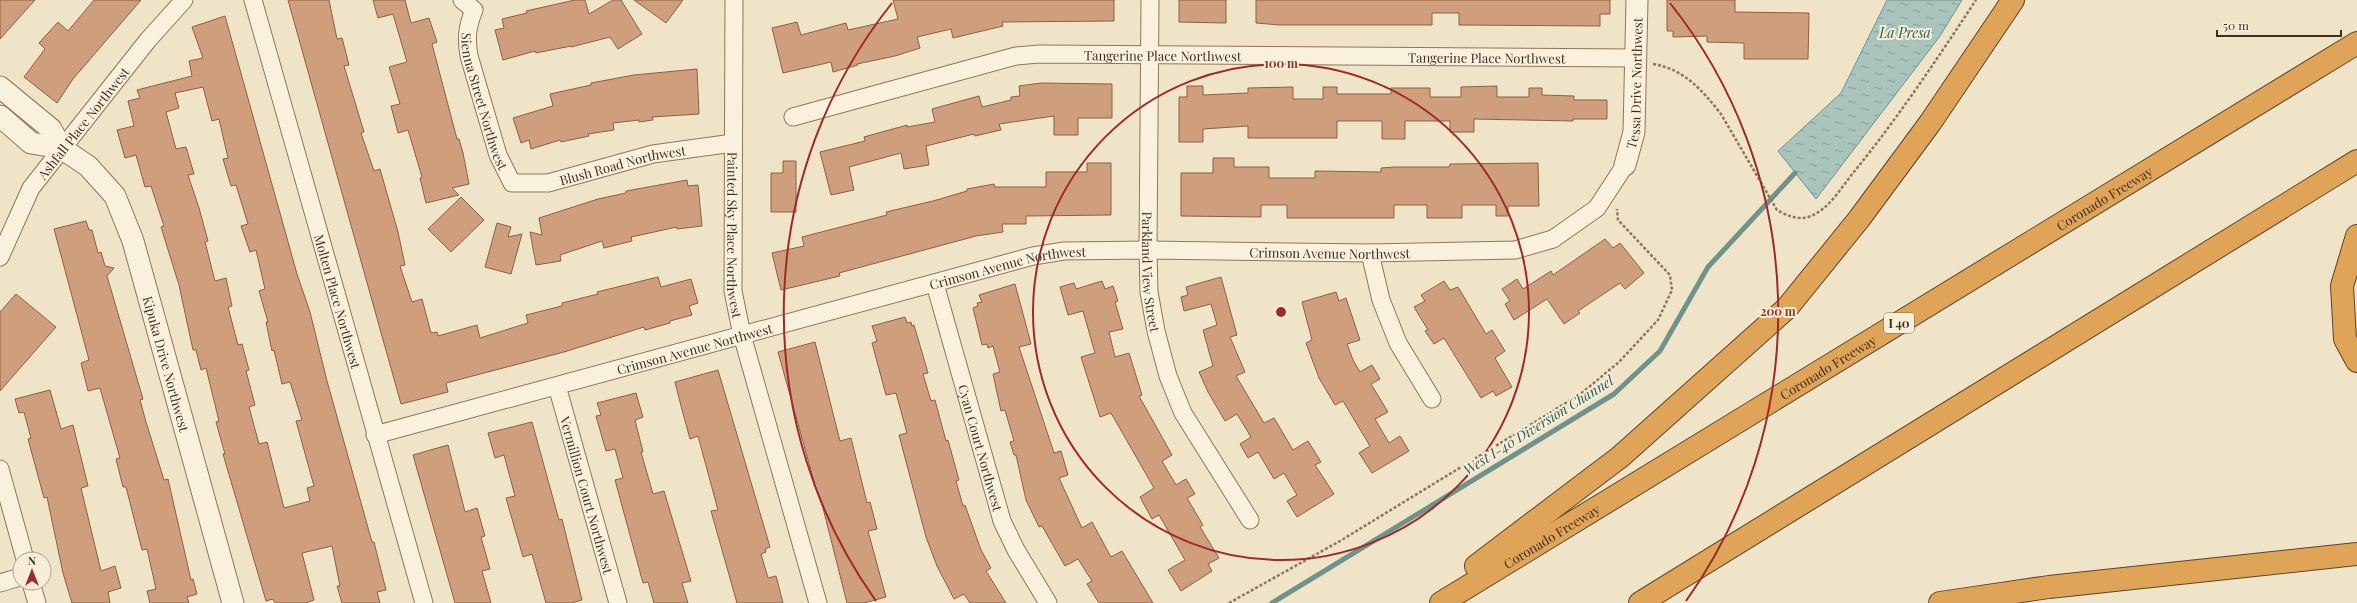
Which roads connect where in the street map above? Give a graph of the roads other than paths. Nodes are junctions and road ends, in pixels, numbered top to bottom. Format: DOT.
graph roads {
  1 [pos="184,0"];
  2 [pos="253,0"];
  3 [pos="734,0"];
  4 [pos="1150,0"];
  5 [pos="1637,0"];
  6 [pos="2013,0"];
  7 [pos="472,3"];
  8 [pos="2357,43"];
  9 [pos="1149,54"];
  10 [pos="1644,61"];
  11 [pos="0,88"];
  12 [pos="0,116"];
  13 [pos="793,117"];
  14 [pos="732,143"];
  15 [pos="61,148"];
  16 [pos="2357,161"];
  17 [pos="1625,165"];
  18 [pos="512,182"];
  19 [pos="2357,236"];
  20 [pos="1148,250"];
  21 [pos="1370,253"];
  22 [pos="0,257"];
  23 [pos="935,284"];
  24 [pos="742,335"];
  25 [pos="2357,361"];
  26 [pos="557,386"];
  27 [pos="1432,399"];
  28 [pos="375,435"];
  29 [pos="0,469"];
  30 [pos="1250,520"];
  31 [pos="23,551"];
  32 [pos="2357,554"];
  33 [pos="12,579"];
  34 [pos="0,583"];
  35 [pos="33,591"];
  36 [pos="37,603"];
  37 [pos="233,603"];
  38 [pos="424,603"];
  39 [pos="618,603"];
  40 [pos="818,603"];
  41 [pos="1048,603"];
  42 [pos="1426,603"];
  43 [pos="1441,603"];
  44 [pos="1640,603"];
  45 [pos="1940,603"];
  1 -- 15 [label="street, Ashfall Place Northwest"];
  2 -- 28 [label="street, Molten Place Northwest"];
  3 -- 14 [label="street, Painted Sky Place Northwest"];
  4 -- 9 [label="street, Parkland View Street"];
  5 -- 10 [label="street, Tessa Drive Northwest"];
  6 -- 42 [label="highway"];
  7 -- 18 [label="street, Sienna Street Northwest"];
  8 -- 43 [label="highway, Coronado Freeway / I 40"];
  9 -- 10 [label="street, Tangerine Place Northwest"];
  9 -- 13 [label="street, Tangerine Place Northwest"];
  9 -- 20 [label="street, Parkland View Street"];
  10 -- 17 [label="street, Tessa Drive Northwest"];
  11 -- 15 [label="street, Kipuka Drive Northwest"];
  12 -- 15 [label="street, Kipuka Drive Northwest"];
  14 -- 18 [label="street, Blush Road Northwest"];
  14 -- 24 [label="street, Painted Sky Place Northwest"];
  15 -- 22 [label="street, Ashfall Place Northwest"];
  15 -- 37 [label="street, Kipuka Drive Northwest"];
  16 -- 44 [label="highway"];
  17 -- 21 [label="street, Crimson Avenue Northwest"];
  19 -- 25 [label="highway"];
  20 -- 21 [label="street, Crimson Avenue Northwest"];
  20 -- 23 [label="street, Crimson Avenue Northwest"];
  20 -- 30 [label="street, Parkland View Street"];
  21 -- 27 [label="street"];
  23 -- 24 [label="street, Crimson Avenue Northwest"];
  23 -- 41 [label="street, Cyan Court Northwest"];
  24 -- 26 [label="street, Crimson Avenue Northwest"];
  24 -- 40 [label="street, Painted Sky Place Northwest"];
  26 -- 28 [label="street, Crimson Avenue Northwest"];
  26 -- 39 [label="street, Vermillion Court Northwest"];
  28 -- 38 [label="street, Molten Place Northwest"];
  29 -- 31 [label="street"];
  32 -- 45 [label="highway"];
  33 -- 34 [label="street"];
  35 -- 36 [label="street"];
}
